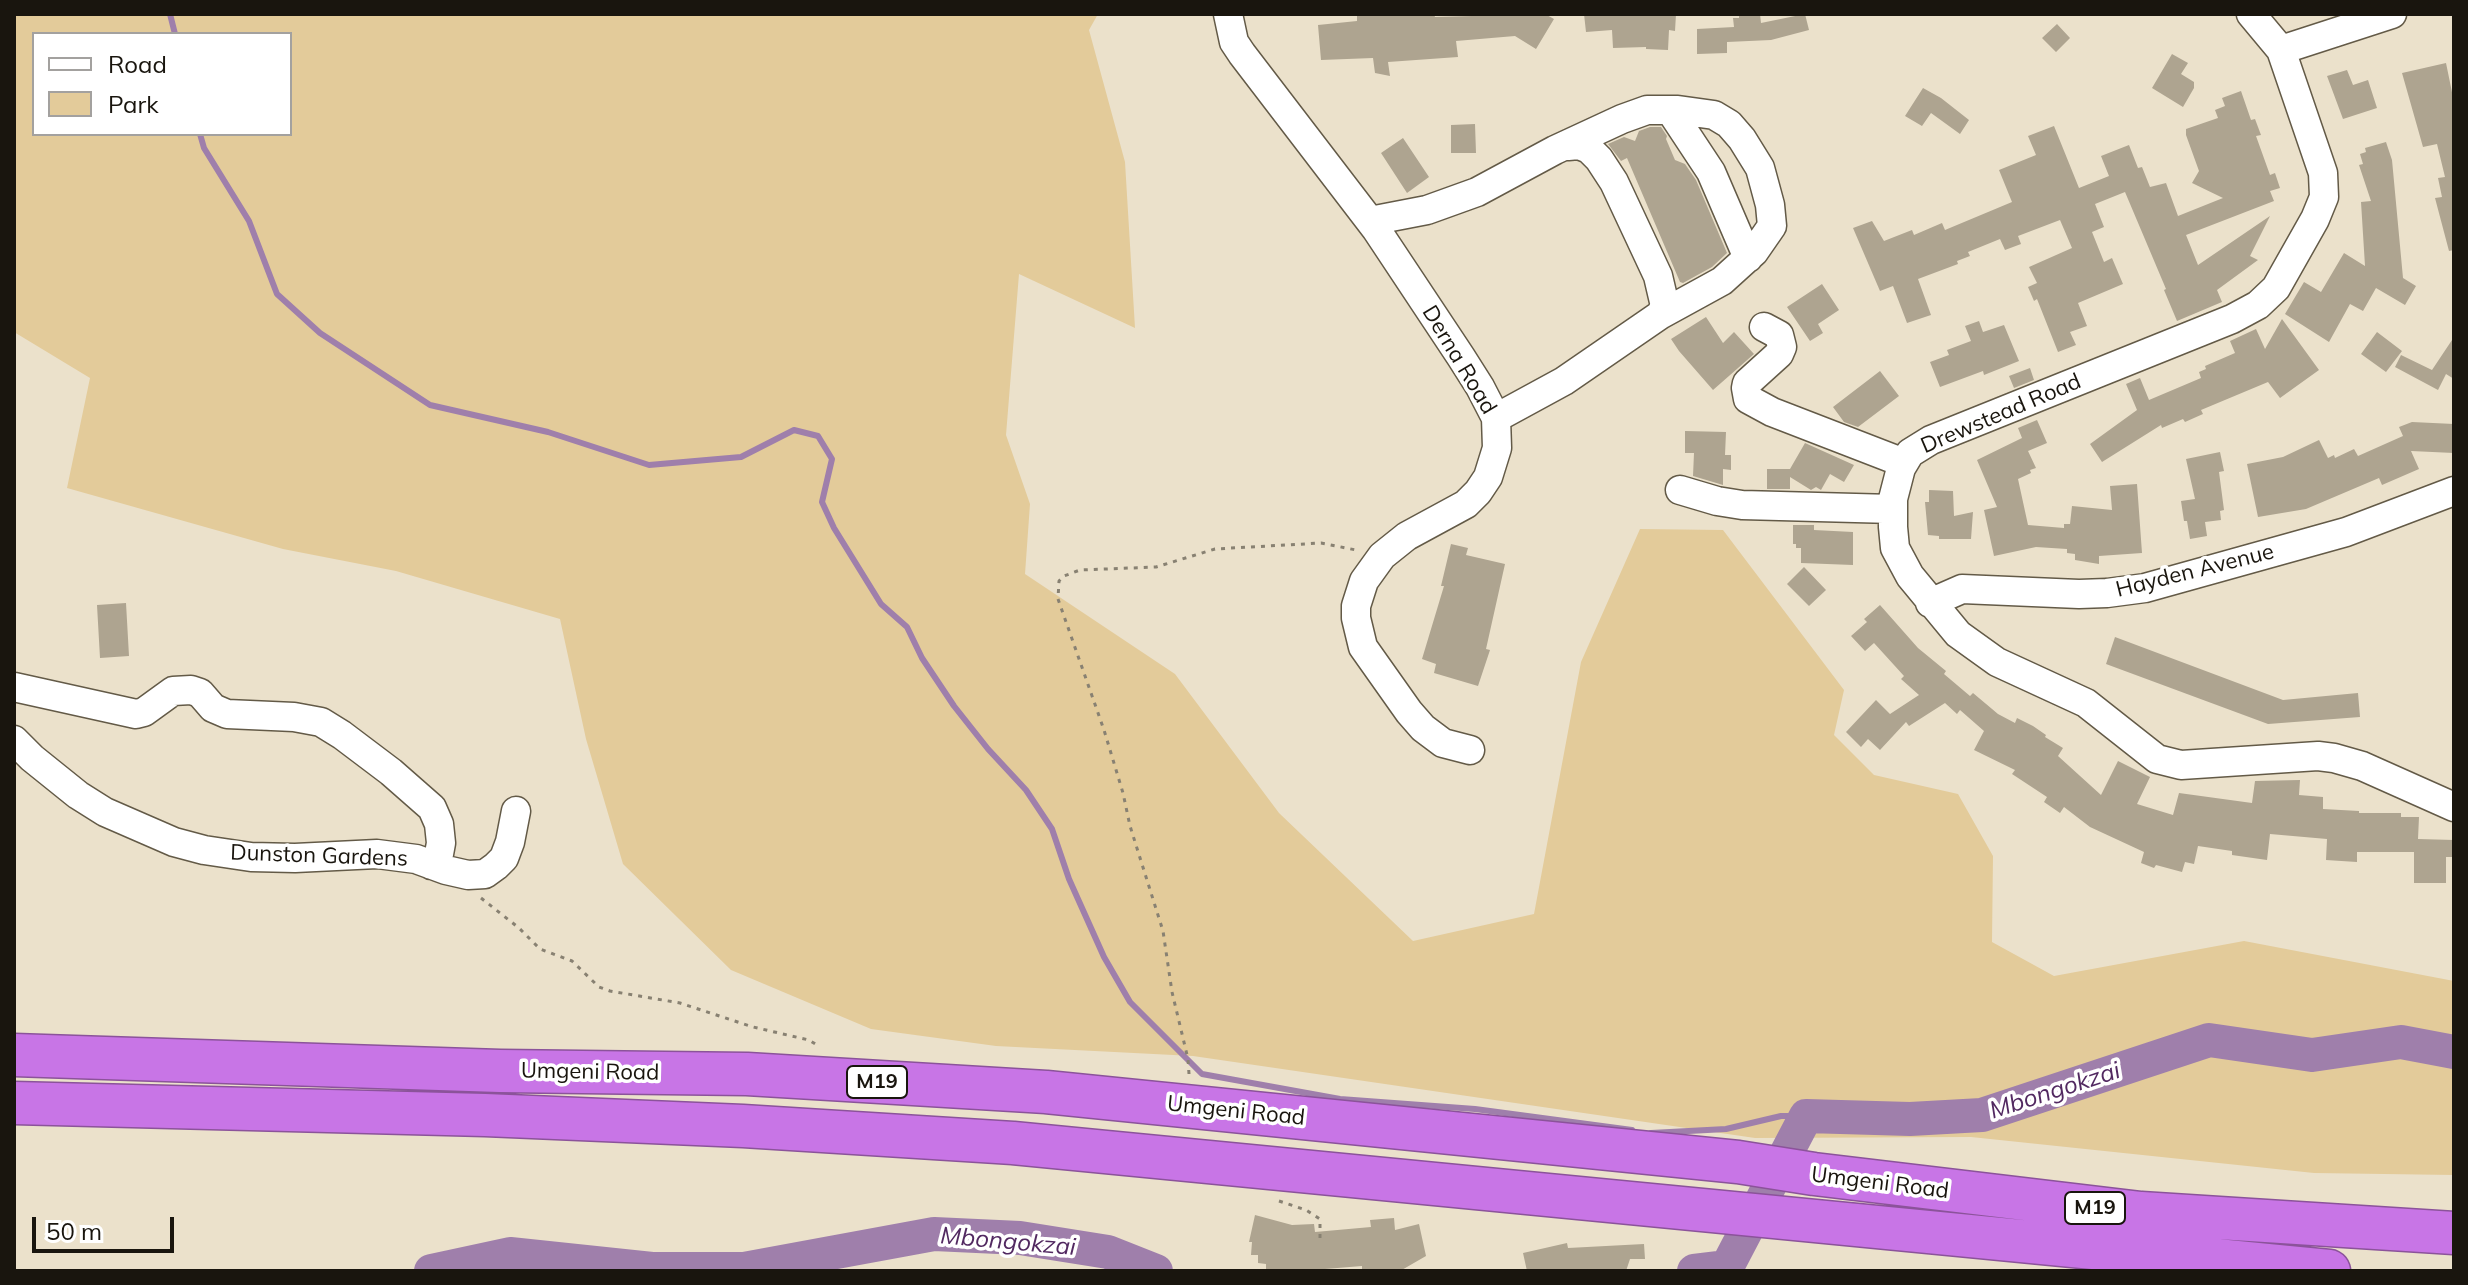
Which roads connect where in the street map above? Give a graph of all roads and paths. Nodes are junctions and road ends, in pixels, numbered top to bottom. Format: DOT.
graph roads {
  1 [pos="1228,14"];
  2 [pos="2251,14"];
  3 [pos="2392,14"];
  4 [pos="2281,50"];
  5 [pos="1670,110"];
  6 [pos="1568,146"];
  7 [pos="1370,221"];
  8 [pos="1748,258"];
  9 [pos="1660,315"];
  10 [pos="1764,327"];
  11 [pos="1496,418"];
  12 [pos="1904,463"];
  13 [pos="1680,490"];
  14 [pos="2454,491"];
  15 [pos="1893,509"];
  16 [pos="1382,556"];
  17 [pos="1930,603"];
  18 [pos="14,687"];
  19 [pos="14,740"];
  20 [pos="1470,750"];
  21 [pos="2454,807"];
  22 [pos="516,811"];
  23 [pos="431,865"];
  24 [pos="474,891"];
  25 [pos="825,1053"];
  26 [pos="14,1055"];
  27 [pos="1188,1059"];
  28 [pos="14,1103"];
  29 [pos="2454,1233"];
  30 [pos="2329,1271"];
  1 -- 7 [label="street, Derna Road"];
  2 -- 4 [label="street"];
  3 -- 4 [label="street"];
  4 -- 12 [label="street, Drewstead Road"];
  5 -- 6 [label="street"];
  5 -- 8 [label="street"];
  5 -- 8 [label="street"];
  6 -- 7 [label="street"];
  6 -- 9 [label="street"];
  7 -- 11 [label="street, Derna Road"];
  8 -- 9 [label="street"];
  9 -- 11 [label="street"];
  10 -- 12 [label="street"];
  11 -- 16 [label="street, Derna Road"];
  12 -- 15 [label="street, Drewstead Road"];
  13 -- 15 [label="street"];
  14 -- 17 [label="street, Hayden Avenue"];
  15 -- 17 [label="street, Drewstead Road"];
  16 -- 20 [label="street, Derna Road"];
  16 -- 27 [label="path"];
  17 -- 21 [label="street, Drewstead Road"];
  18 -- 23 [label="street"];
  19 -- 23 [label="street, Dunston Gardens"];
  22 -- 23 [label="street, Dunston Gardens"];
  24 -- 25 [label="path"];
  26 -- 29 [label="highway, Umgeni Road / M19"];
  28 -- 30 [label="highway, Umgeni Road / M19"];
}
